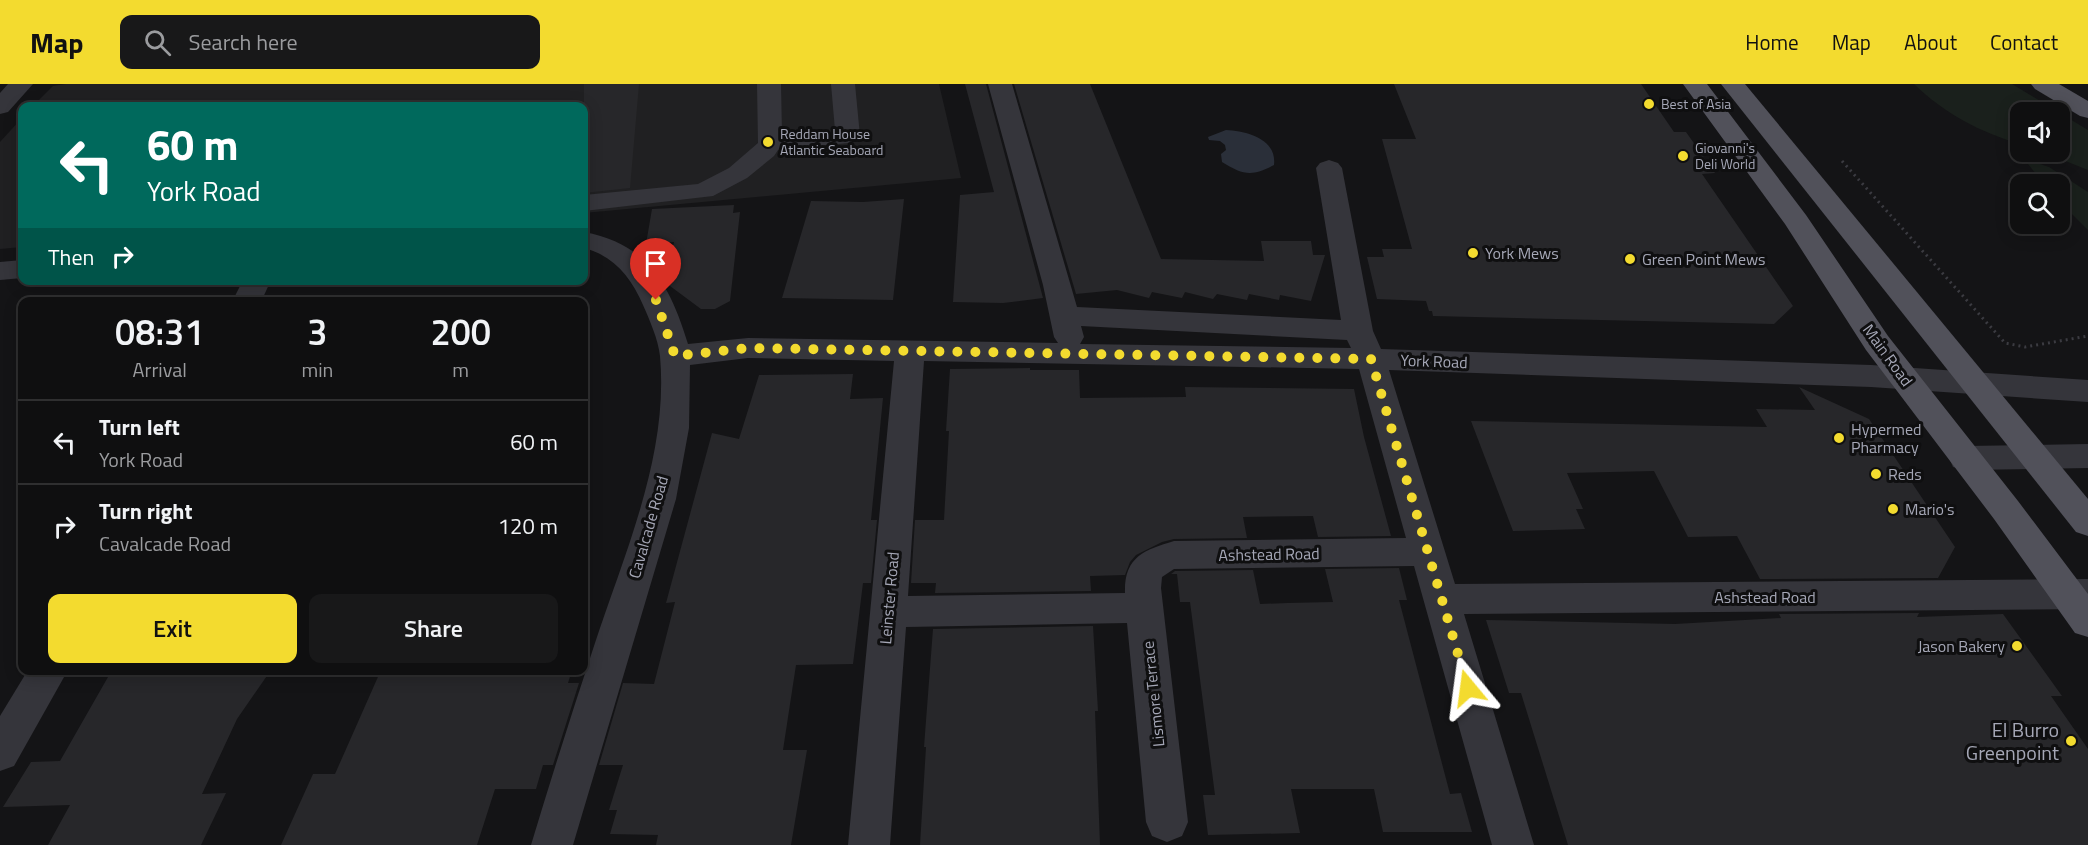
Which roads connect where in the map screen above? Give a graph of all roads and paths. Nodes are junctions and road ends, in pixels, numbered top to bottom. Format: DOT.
graph roads {
  1 [pos="21,84"];
  2 [pos="769,84"];
  3 [pos="843,84"];
  4 [pos="1000,84"];
  5 [pos="1695,84"];
  6 [pos="1733,84"];
  7 [pos="2043,84"];
  8 [pos="0,106"];
  9 [pos="2088,111"];
  10 [pos="770,143"];
  11 [pos="1838,156"];
  12 [pos="1329,168"];
  13 [pos="618,200"];
  14 [pos="588,203"];
  15 [pos="588,213"];
  16 [pos="588,241"];
  17 [pos="18,269"];
  18 [pos="0,271"];
  19 [pos="1065,316"];
  20 [pos="2088,336"];
  21 [pos="2006,343"];
  22 [pos="1364,345"];
  23 [pos="910,351"];
  24 [pos="1073,353"];
  25 [pos="675,356"];
  26 [pos="1905,379"];
  27 [pos="1977,385"];
  28 [pos="2088,391"];
  29 [pos="2088,456"];
  30 [pos="2034,457"];
  31 [pos="1965,458"];
  32 [pos="2088,523"];
  33 [pos="1428,552"];
  34 [pos="1149,567"];
  35 [pos="1442,599"];
  36 [pos="2081,604"];
  37 [pos="1144,608"];
  38 [pos="888,612"];
  39 [pos="46,675"];
  40 [pos="0,753"];
  41 [pos="1167,822"];
  42 [pos="552,845"];
  43 [pos="869,845"];
  44 [pos="1513,845"];
  1 -- 8 [label="street"];
  2 -- 10 [label="street"];
  3 -- 10 [label="street"];
  4 -- 19 [label="street"];
  5 -- 26 [label="main road, Main Road"];
  6 -- 27 [label="main road"];
  7 -- 9 [label="main road"];
  10 -- 13 [label="street"];
  11 -- 21 [label="path"];
  12 -- 22 [label="street"];
  13 -- 14 [label="street"];
  13 -- 15 [label="street"];
  16 -- 25 [label="street, Cavalcade Road"];
  17 -- 18 [label="street"];
  19 -- 22 [label="street"];
  19 -- 24 [label="street"];
  20 -- 21 [label="path"];
  22 -- 24 [label="street, York Road"];
  22 -- 26 [label="street, York Road"];
  22 -- 33 [label="street"];
  23 -- 24 [label="street, York Road"];
  23 -- 25 [label="street, York Road"];
  23 -- 38 [label="street, Leinster Road"];
  25 -- 42 [label="street, Cavalcade Road"];
  26 -- 27 [label="street, York Road"];
  26 -- 31 [label="main road, Main Road"];
  27 -- 28 [label="street, York Road"];
  27 -- 30 [label="main road"];
  29 -- 30 [label="street"];
  30 -- 31 [label="street"];
  30 -- 32 [label="main road"];
  31 -- 36 [label="main road, Main Road"];
  33 -- 34 [label="street, Ashstead Road"];
  33 -- 35 [label="street"];
  34 -- 37 [label="street, Lismore Terrace"];
  35 -- 36 [label="street, Ashstead Road"];
  35 -- 44 [label="street"];
  37 -- 38 [label="street"];
  37 -- 41 [label="street, Lismore Terrace"];
  38 -- 43 [label="street, Leinster Road"];
  39 -- 40 [label="street"];
}
